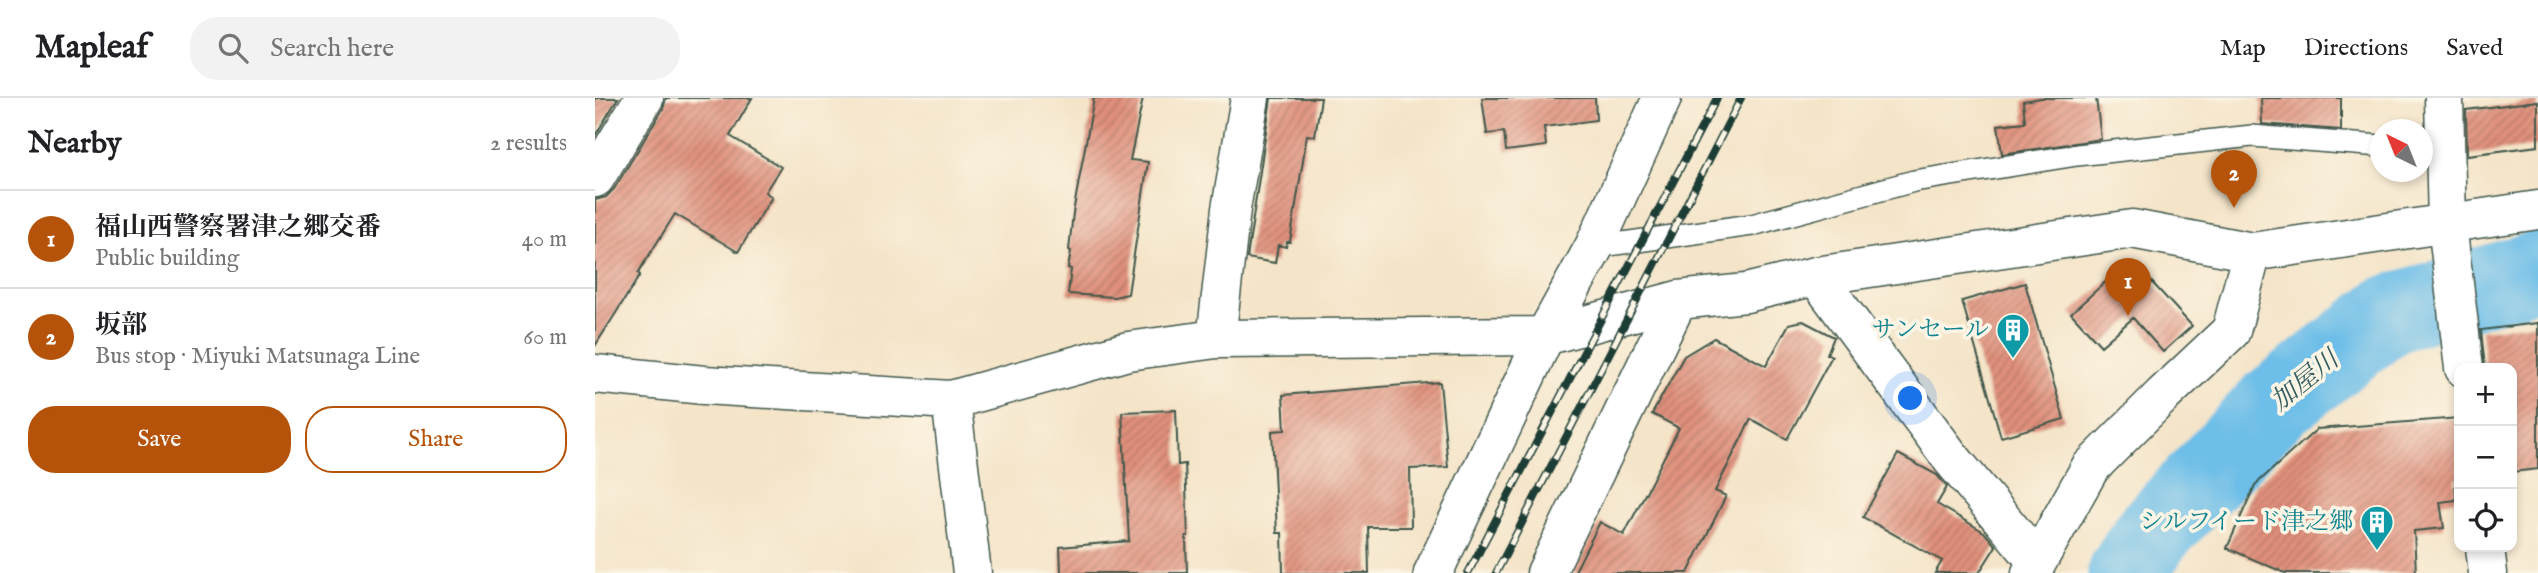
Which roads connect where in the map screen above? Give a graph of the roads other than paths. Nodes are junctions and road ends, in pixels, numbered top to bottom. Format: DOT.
graph roads {
  1 [pos="644,98"];
  2 [pos="1250,98"];
  3 [pos="1662,98"];
  4 [pos="2444,98"];
  5 [pos="2370,145"];
  6 [pos="595,178"];
  7 [pos="2439,194"];
  8 [pos="2538,210"];
  9 [pos="1594,247"];
  10 [pos="2252,252"];
  11 [pos="1816,276"];
  12 [pos="1678,300"];
  13 [pos="1545,336"];
  14 [pos="1216,339"];
  15 [pos="2463,363"];
  16 [pos="595,374"];
  17 [pos="951,400"];
  18 [pos="2486,552"];
  19 [pos="2033,567"];
  20 [pos="972,573"];
  21 [pos="1433,573"];
  22 [pos="1546,573"];
  23 [pos="2489,573"];
  1 -- 6 [label="street"];
  2 -- 14 [label="street"];
  3 -- 9 [label="street"];
  4 -- 7 [label="street"];
  5 -- 9 [label="lane"];
  7 -- 8 [label="street"];
  7 -- 10 [label="street"];
  7 -- 15 [label="street"];
  9 -- 13 [label="street"];
  10 -- 11 [label="street"];
  10 -- 19 [label="street"];
  11 -- 12 [label="street"];
  11 -- 19 [label="street"];
  12 -- 13 [label="street"];
  12 -- 22 [label="street"];
  13 -- 14 [label="street"];
  13 -- 21 [label="street"];
  14 -- 17 [label="street"];
  16 -- 17 [label="street"];
  17 -- 20 [label="street"];
  18 -- 23 [label="street"];
}
